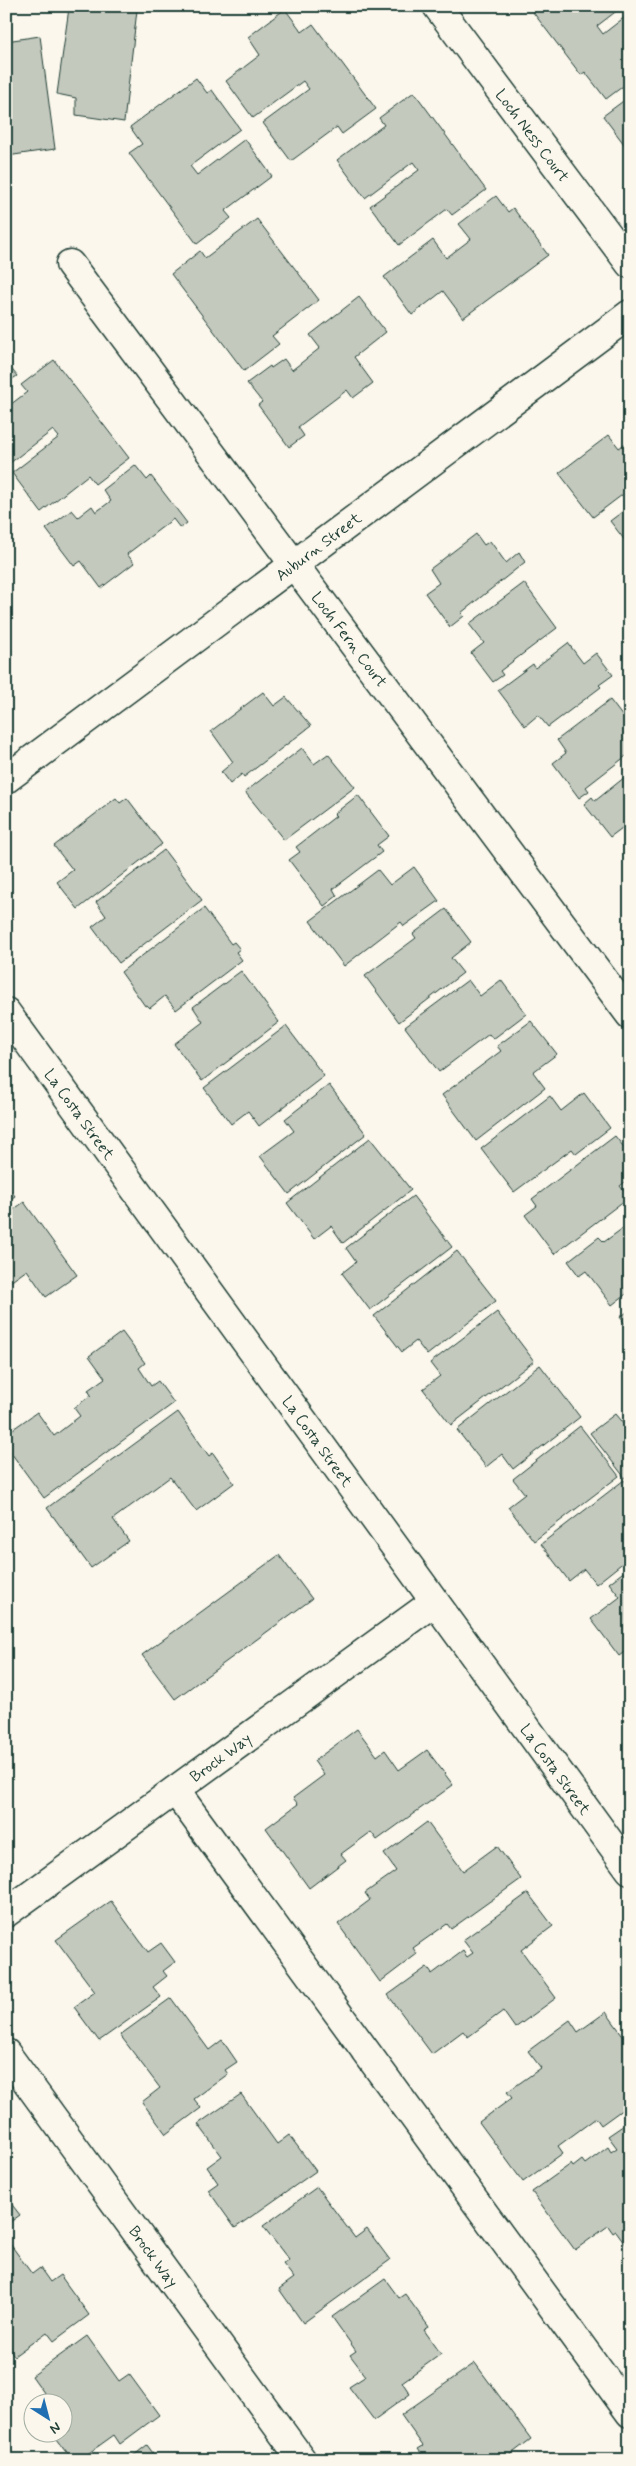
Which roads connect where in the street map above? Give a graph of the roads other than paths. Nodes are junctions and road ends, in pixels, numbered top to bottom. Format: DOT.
graph roads {
  1 [pos="437,6"];
  2 [pos="70,264"];
  3 [pos="630,264"];
  4 [pos="630,314"];
  5 [pos="294,565"];
  6 [pos="6,779"];
  7 [pos="6,1012"];
  8 [pos="630,1015"];
  9 [pos="434,1602"];
  10 [pos="175,1790"];
  11 [pos="630,1870"];
  12 [pos="6,1913"];
  13 [pos="6,2053"];
  14 [pos="630,2412"];
  15 [pos="302,2460"];
  1 -- 3 [label="street, Loch Ness Court"];
  2 -- 5 [label="street, Loch Fern Court"];
  4 -- 5 [label="street, Auburn Street"];
  5 -- 6 [label="street, Auburn Street"];
  5 -- 8 [label="street, Loch Fern Court"];
  7 -- 9 [label="street, La Costa Street"];
  9 -- 10 [label="street, Brock Way"];
  9 -- 11 [label="street, La Costa Street"];
  10 -- 12 [label="street, Brock Way"];
  10 -- 14 [label="street"];
  13 -- 15 [label="street, Brock Way"];
}
